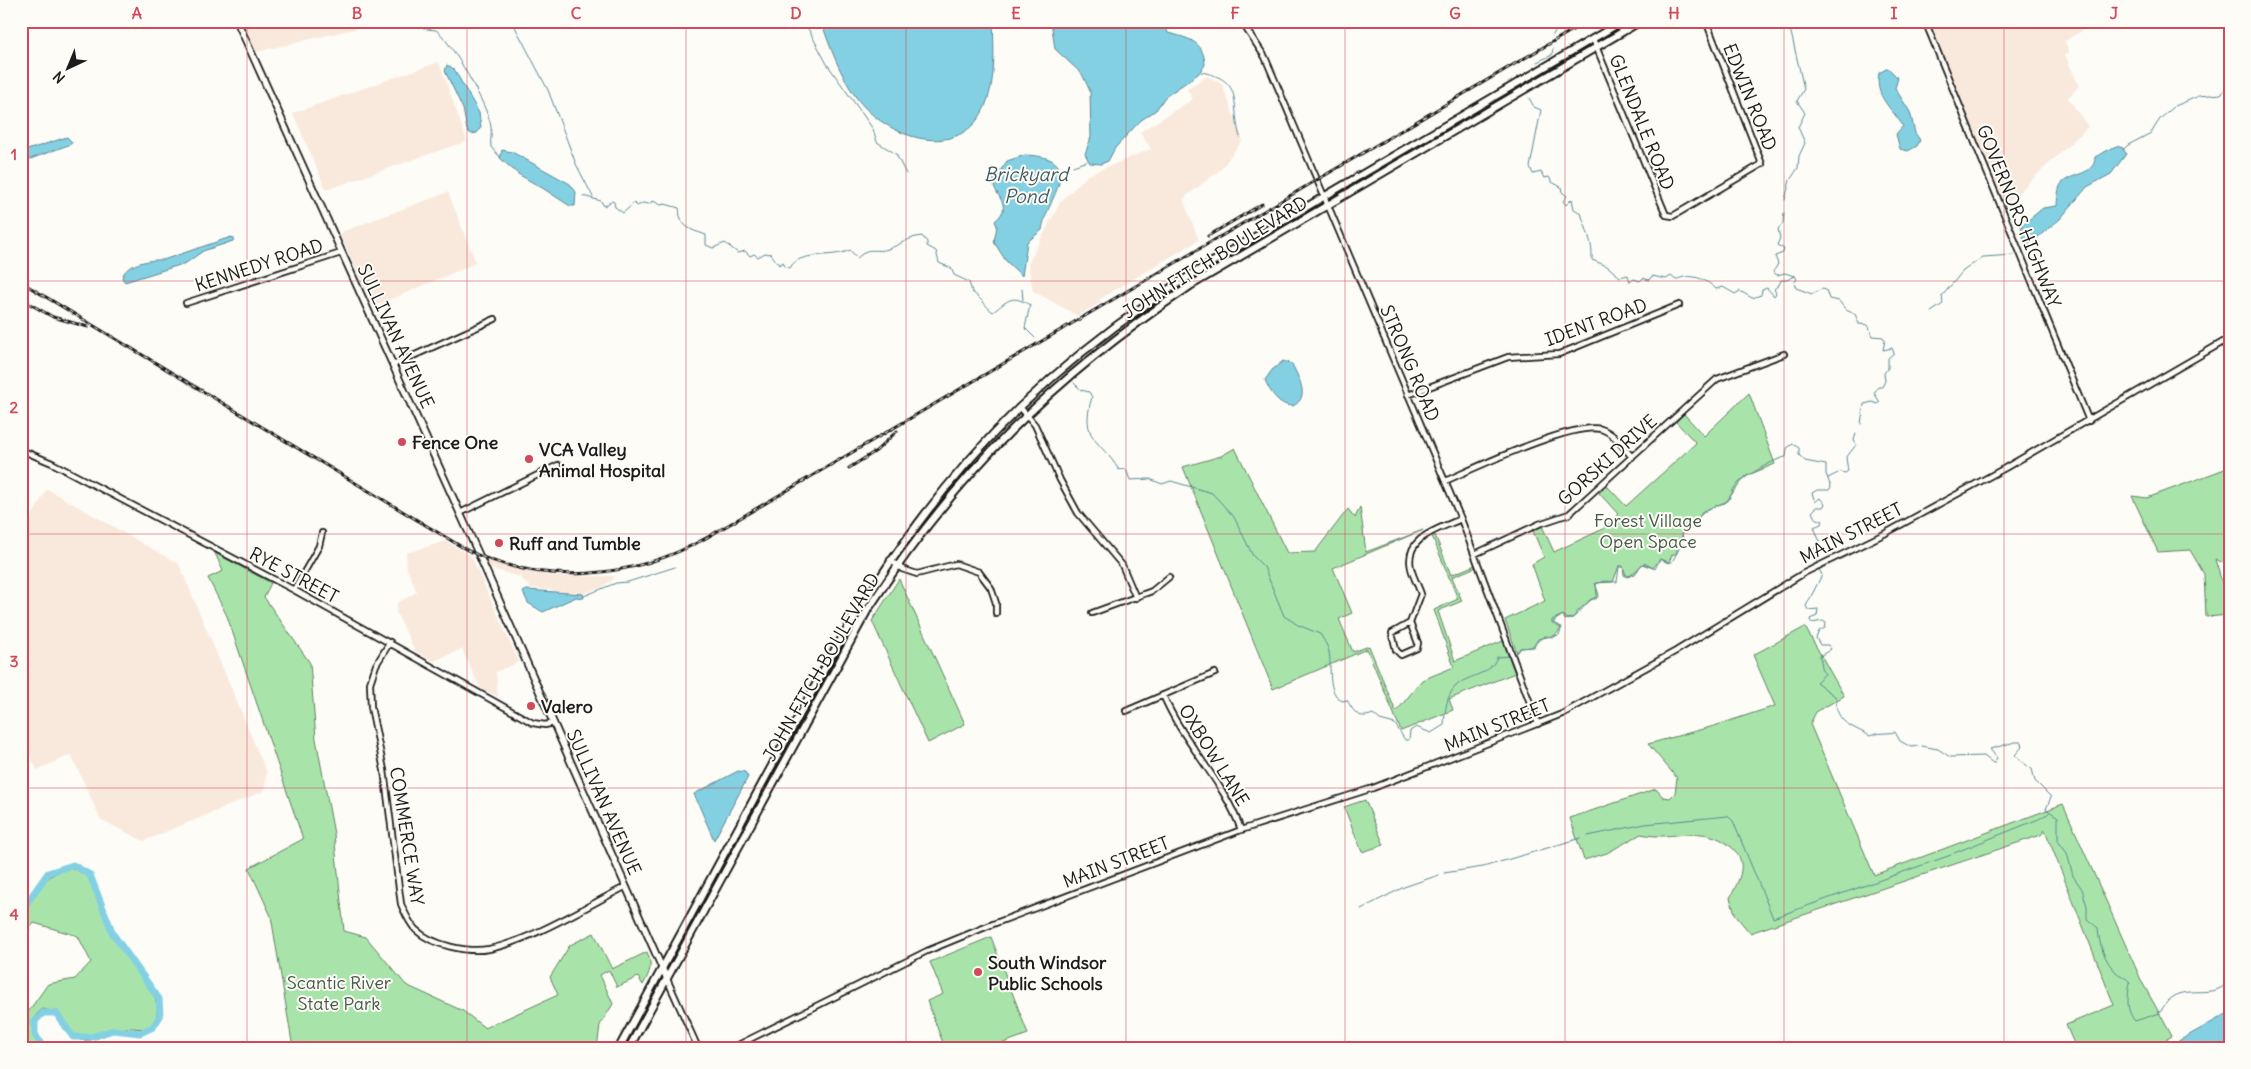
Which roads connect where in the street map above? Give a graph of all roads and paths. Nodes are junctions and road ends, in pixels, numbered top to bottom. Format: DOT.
graph roads {
  1 [pos="237,21"];
  2 [pos="1241,21"];
  3 [pos="1623,21"];
  4 [pos="1641,21"];
  5 [pos="1706,21"];
  6 [pos="1925,21"];
  7 [pos="1593,39"];
  8 [pos="1597,47"];
  9 [pos="1324,197"];
  10 [pos="1328,205"];
  11 [pos="1666,215"];
  12 [pos="341,252"];
  13 [pos="186,303"];
  14 [pos="1679,305"];
  15 [pos="495,319"];
  16 [pos="1114,327"];
  17 [pos="1120,335"];
  18 [pos="2230,338"];
  19 [pos="1784,354"];
  20 [pos="393,365"];
  21 [pos="1408,395"];
  22 [pos="1020,407"];
  23 [pos="1027,413"];
  24 [pos="2089,421"];
  25 [pos="983,445"];
  26 [pos="21,450"];
  27 [pos="990,451"];
  28 [pos="1632,457"];
  29 [pos="558,465"];
  30 [pos="1445,481"];
  31 [pos="947,487"];
  32 [pos="953,492"];
  33 [pos="460,513"];
  34 [pos="1461,519"];
  35 [pos="322,533"];
  36 [pos="1475,554"];
  37 [pos="890,560"];
  38 [pos="897,565"];
  39 [pos="1168,577"];
  40 [pos="294,590"];
  41 [pos="1136,598"];
  42 [pos="996,613"];
  43 [pos="1092,614"];
  44 [pos="1410,622"];
  45 [pos="390,642"];
  46 [pos="1215,673"];
  47 [pos="1163,695"];
  48 [pos="803,708"];
  49 [pos="1126,711"];
  50 [pos="811,712"];
  51 [pos="553,723"];
  52 [pos="1538,724"];
  53 [pos="1241,830"];
  54 [pos="625,887"];
  55 [pos="662,970"];
  56 [pos="666,979"];
  57 [pos="619,1048"];
  58 [pos="629,1048"];
  59 [pos="698,1048"];
  60 [pos="732,1048"];
  1 -- 12 [label="main road, SULLIVAN AVENUE"];
  2 -- 9 [label="street, STRONG ROAD"];
  3 -- 7 [label="highway, JOHN FITCH BOULEVARD"];
  4 -- 8 [label="highway, JOHN FITCH BOULEVARD"];
  5 -- 11 [label="street, EDWIN ROAD"];
  6 -- 24 [label="street, GOVERNORS HIGHWAY"];
  7 -- 8 [label="street, GLENDALE ROAD"];
  7 -- 9 [label="highway, JOHN FITCH BOULEVARD"];
  8 -- 10 [label="highway, JOHN FITCH BOULEVARD"];
  8 -- 11 [label="street, GLENDALE ROAD"];
  9 -- 10 [label="street, STRONG ROAD"];
  9 -- 16 [label="highway, JOHN FITCH BOULEVARD"];
  10 -- 17 [label="highway, JOHN FITCH BOULEVARD"];
  10 -- 21 [label="street, STRONG ROAD"];
  12 -- 13 [label="street, KENNEDY ROAD"];
  12 -- 20 [label="main road, SULLIVAN AVENUE"];
  14 -- 21 [label="street, IDENT ROAD"];
  15 -- 20 [label="street"];
  16 -- 17 [label="highway"];
  16 -- 22 [label="highway, JOHN FITCH BOULEVARD"];
  17 -- 23 [label="highway, JOHN FITCH BOULEVARD"];
  18 -- 24 [label="street, MAIN STREET"];
  19 -- 28 [label="street, GORSKI DRIVE"];
  20 -- 33 [label="main road, SULLIVAN AVENUE"];
  21 -- 30 [label="street, STRONG ROAD"];
  22 -- 23 [label="street"];
  22 -- 25 [label="highway, JOHN FITCH BOULEVARD"];
  23 -- 27 [label="highway, JOHN FITCH BOULEVARD"];
  23 -- 41 [label="street"];
  24 -- 52 [label="street, MAIN STREET"];
  25 -- 27 [label="highway"];
  25 -- 31 [label="highway, JOHN FITCH BOULEVARD"];
  26 -- 40 [label="street, RYE STREET"];
  27 -- 32 [label="highway, JOHN FITCH BOULEVARD"];
  28 -- 30 [label="street"];
  28 -- 36 [label="street, GORSKI DRIVE"];
  29 -- 33 [label="street"];
  30 -- 34 [label="street, STRONG ROAD"];
  31 -- 32 [label="highway"];
  31 -- 37 [label="highway, JOHN FITCH BOULEVARD"];
  32 -- 38 [label="highway, JOHN FITCH BOULEVARD"];
  33 -- 51 [label="main road, SULLIVAN AVENUE"];
  34 -- 36 [label="street, STRONG ROAD"];
  34 -- 44 [label="street"];
  35 -- 40 [label="street"];
  36 -- 52 [label="street, STRONG ROAD"];
  37 -- 38 [label="street"];
  37 -- 48 [label="highway, JOHN FITCH BOULEVARD"];
  38 -- 42 [label="street"];
  38 -- 50 [label="highway, JOHN FITCH BOULEVARD"];
  39 -- 41 [label="street"];
  40 -- 45 [label="street, RYE STREET"];
  41 -- 43 [label="street"];
  44 -- 44 [label="street"];
  45 -- 51 [label="street, RYE STREET"];
  45 -- 54 [label="street, COMMERCE WAY"];
  46 -- 47 [label="street"];
  47 -- 49 [label="street"];
  47 -- 53 [label="street, OXBOW LANE"];
  48 -- 50 [label="highway"];
  48 -- 55 [label="highway, JOHN FITCH BOULEVARD"];
  50 -- 56 [label="highway, JOHN FITCH BOULEVARD"];
  51 -- 54 [label="main road, SULLIVAN AVENUE"];
  52 -- 53 [label="street, MAIN STREET"];
  53 -- 60 [label="street, MAIN STREET"];
  54 -- 55 [label="main road, SULLIVAN AVENUE"];
  55 -- 56 [label="main road, SULLIVAN AVENUE"];
  55 -- 57 [label="highway, JOHN FITCH BOULEVARD"];
  56 -- 58 [label="highway, JOHN FITCH BOULEVARD"];
  56 -- 59 [label="street, SULLIVAN AVENUE"];
}
